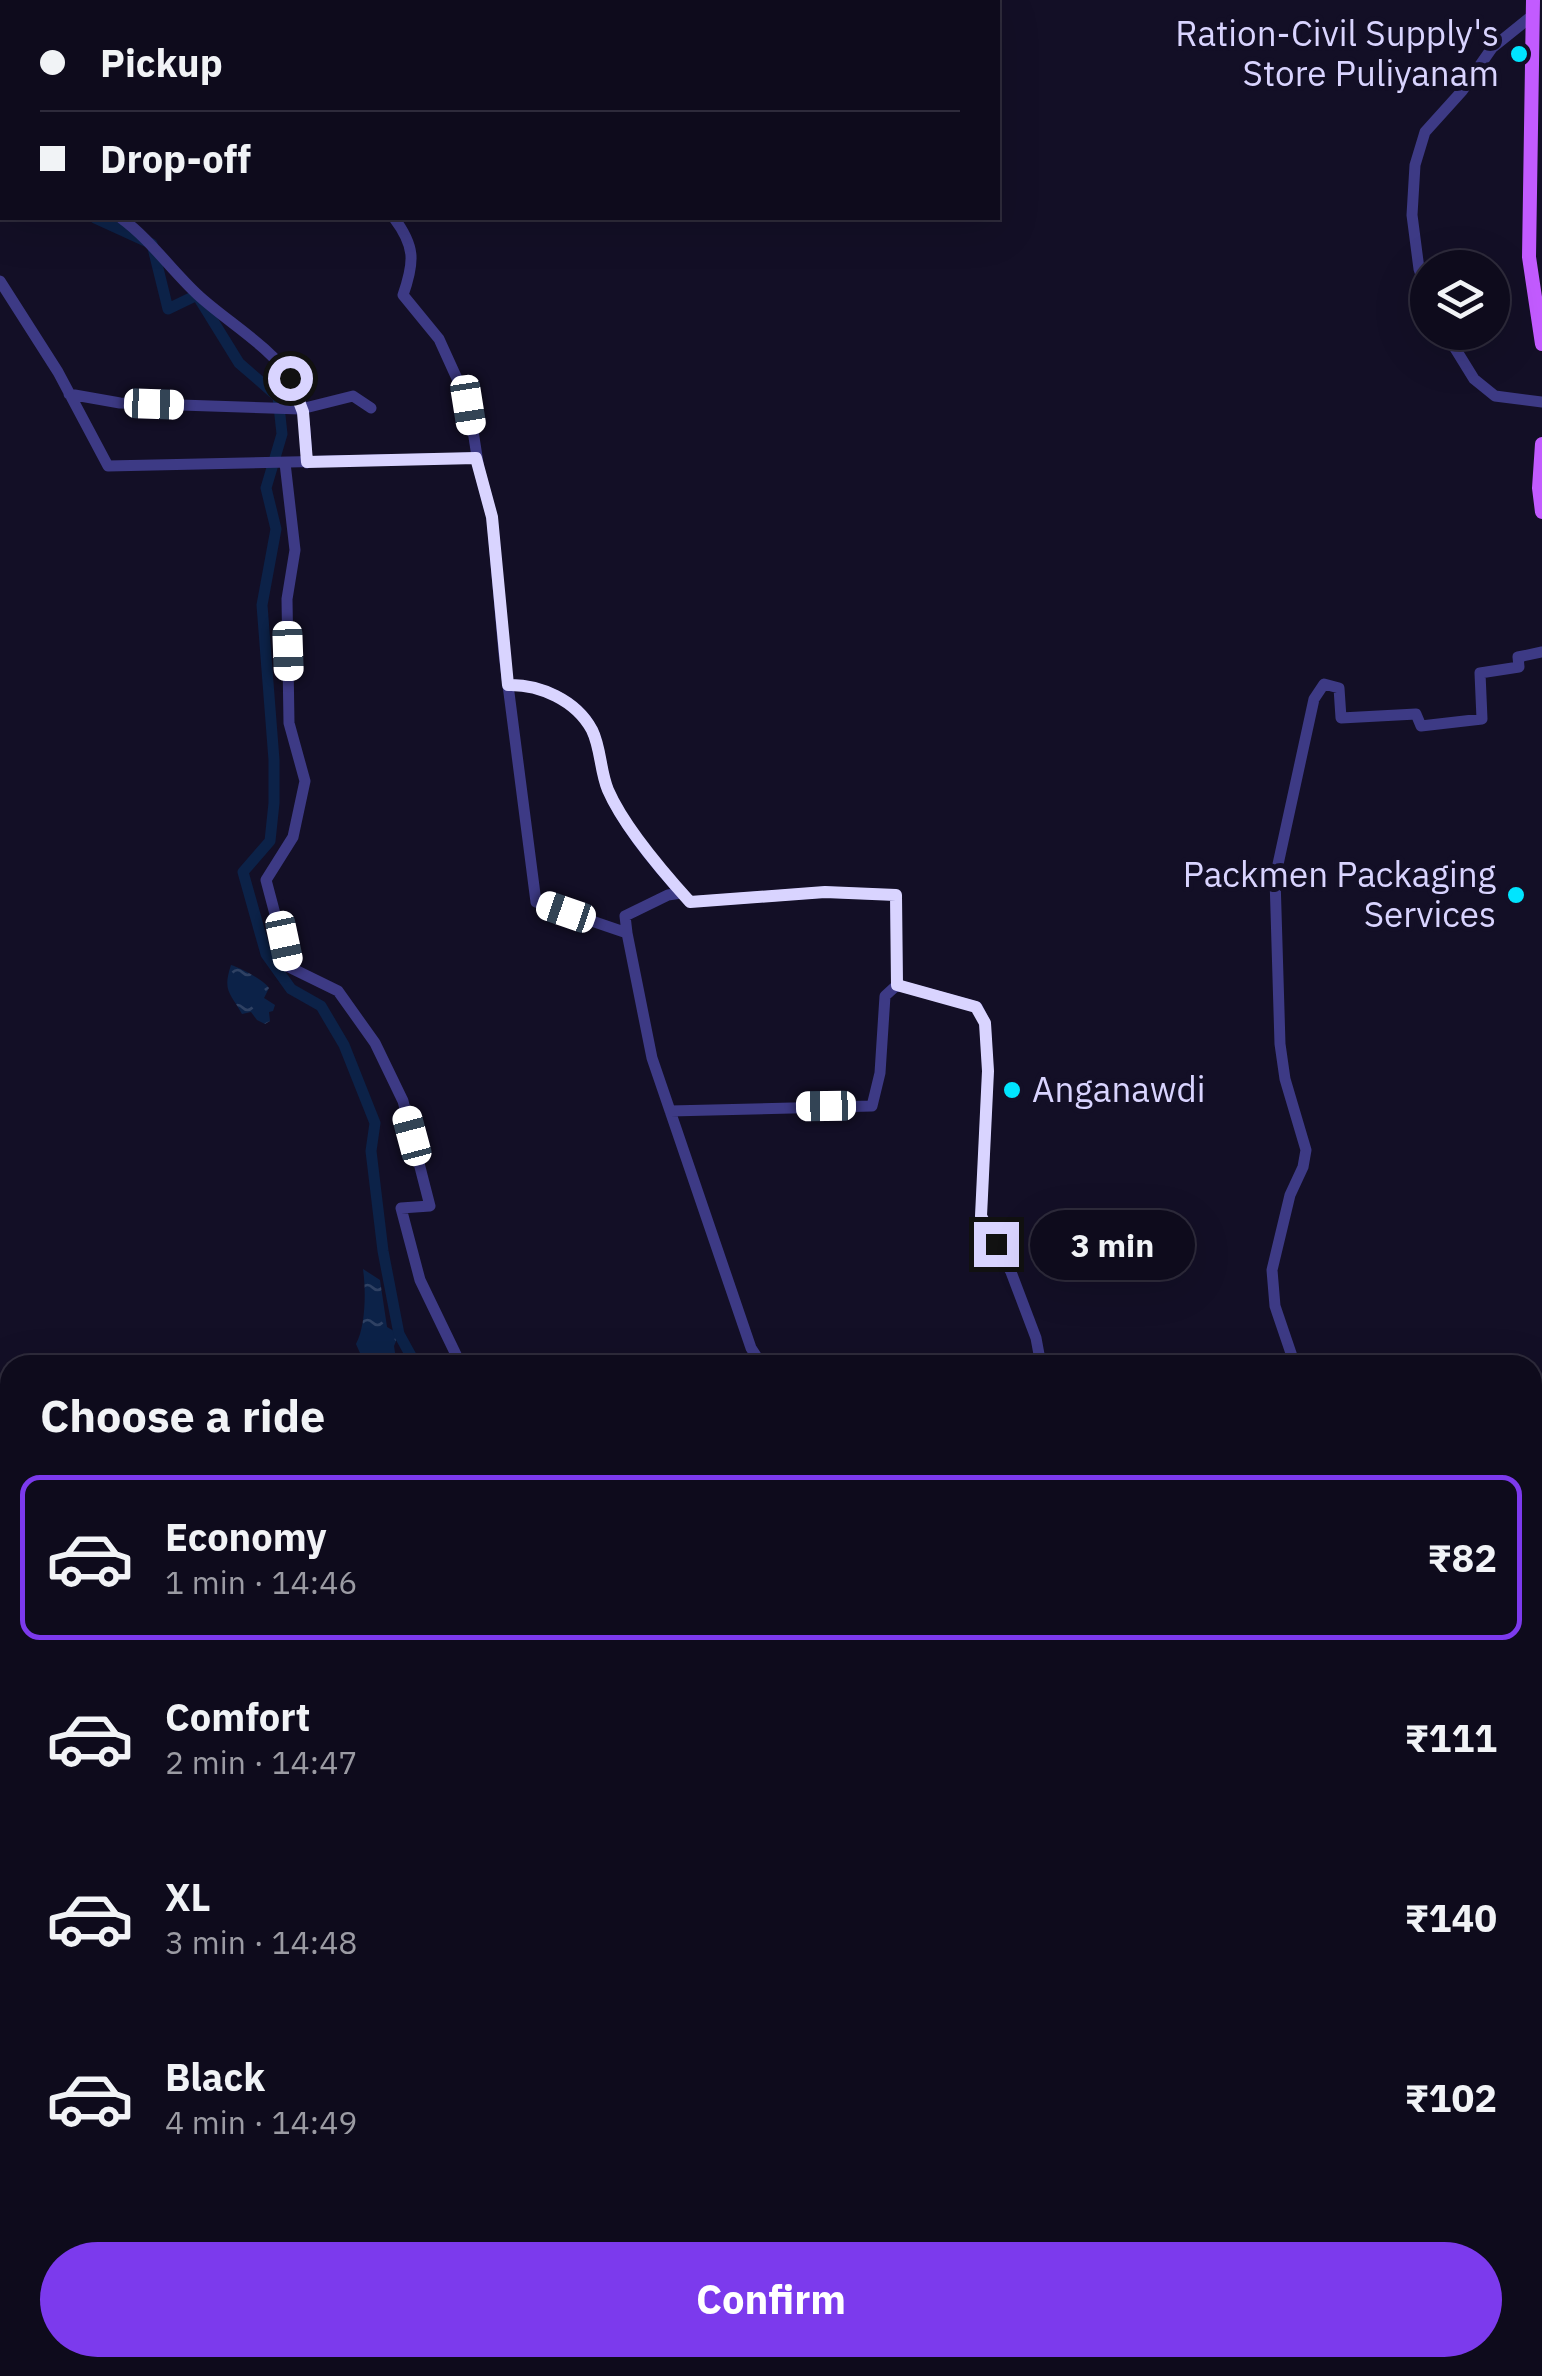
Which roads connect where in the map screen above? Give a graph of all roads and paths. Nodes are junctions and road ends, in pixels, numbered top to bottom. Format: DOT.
graph roads {
  1 [pos="1533,8"];
  2 [pos="123,220"];
  3 [pos="395,220"];
  4 [pos="1417,250"];
  5 [pos="0,281"];
  6 [pos="1542,344"];
  7 [pos="1455,350"];
  8 [pos="70,394"];
  9 [pos="1542,402"];
  10 [pos="371,408"];
  11 [pos="301,409"];
  12 [pos="1542,444"];
  13 [pos="286,462"];
  14 [pos="307,462"];
  15 [pos="478,463"];
  16 [pos="1542,512"];
  17 [pos="1542,652"];
  18 [pos="508,685"];
  19 [pos="681,892"];
  20 [pos="627,933"];
  21 [pos="897,985"];
  22 [pos="670,1111"];
  23 [pos="456,1355"];
  24 [pos="757,1355"];
  25 [pos="1039,1355"];
  26 [pos="1291,1355"];
  1 -- 4 [label="street"];
  1 -- 6 [label="main road"];
  2 -- 11 [label="street"];
  3 -- 15 [label="street"];
  5 -- 8 [label="street"];
  7 -- 9 [label="street"];
  8 -- 11 [label="street"];
  8 -- 13 [label="street"];
  10 -- 11 [label="street"];
  11 -- 14 [label="street"];
  12 -- 16 [label="main road"];
  13 -- 14 [label="street"];
  13 -- 23 [label="street"];
  14 -- 15 [label="street"];
  15 -- 18 [label="street"];
  17 -- 26 [label="street"];
  18 -- 19 [label="street"];
  18 -- 20 [label="street"];
  19 -- 20 [label="street"];
  19 -- 21 [label="street"];
  20 -- 22 [label="street"];
  21 -- 22 [label="street"];
  21 -- 25 [label="street"];
  22 -- 24 [label="street"];
}
